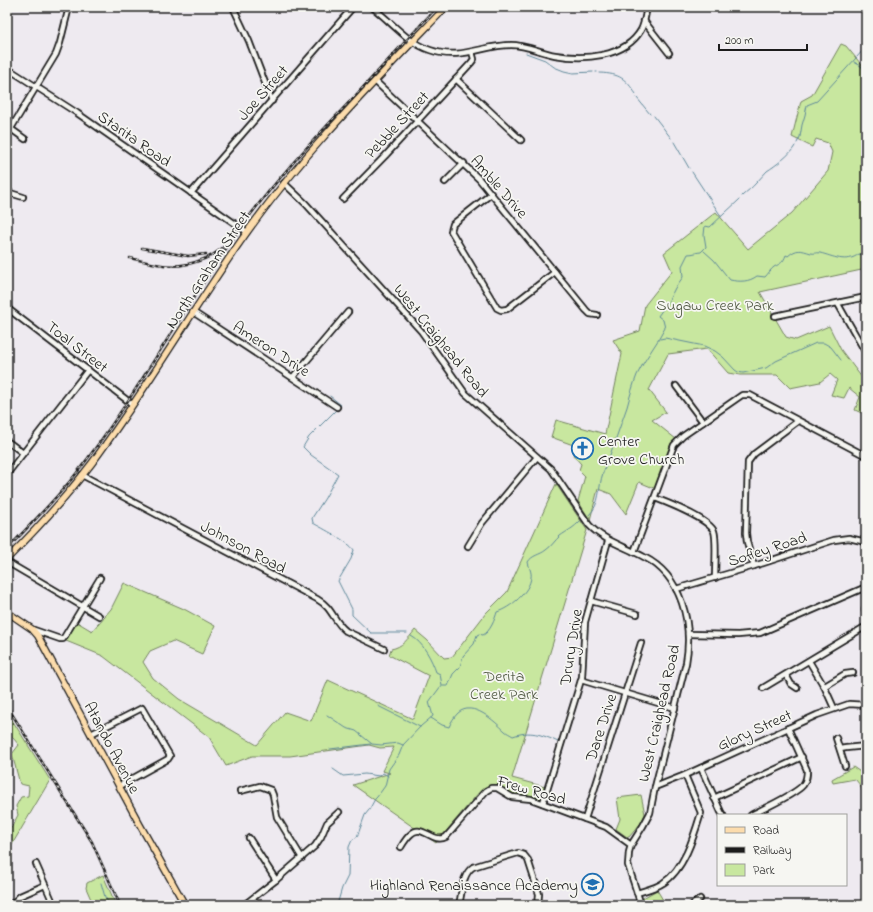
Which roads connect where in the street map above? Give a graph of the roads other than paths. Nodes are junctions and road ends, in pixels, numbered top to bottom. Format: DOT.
graph roads {
  1 [pos="69,7"];
  2 [pos="233,7"];
  3 [pos="353,7"];
  4 [pos="372,7"];
  5 [pos="446,7"];
  6 [pos="648,7"];
  7 [pos="644,21"];
  8 [pos="412,42"];
  9 [pos="486,49"];
  10 [pos="471,52"];
  11 [pos="669,53"];
  12 [pos="469,65"];
  13 [pos="7,68"];
  14 [pos="456,79"];
  15 [pos="375,81"];
  16 [pos="36,87"];
  17 [pos="272,101"];
  18 [pos="418,120"];
  19 [pos="11,129"];
  20 [pos="7,135"];
  21 [pos="25,139"];
  22 [pos="521,140"];
  23 [pos="464,163"];
  24 [pos="284,182"];
  25 [pos="445,182"];
  26 [pos="7,192"];
  27 [pos="191,193"];
  28 [pos="491,194"];
  29 [pos="23,197"];
  30 [pos="343,199"];
  31 [pos="247,232"];
  32 [pos="555,272"];
  33 [pos="866,297"];
  34 [pos="838,304"];
  35 [pos="7,308"];
  36 [pos="193,312"];
  37 [pos="348,312"];
  38 [pos="597,315"];
  39 [pos="775,316"];
  40 [pos="866,353"];
  41 [pos="88,370"];
  42 [pos="293,377"];
  43 [pos="676,386"];
  44 [pos="132,404"];
  45 [pos="337,407"];
  46 [pos="798,420"];
  47 [pos="703,422"];
  48 [pos="7,441"];
  49 [pos="24,453"];
  50 [pos="866,456"];
  51 [pos="537,457"];
  52 [pos="7,474"];
  53 [pos="82,475"];
  54 [pos="655,498"];
  55 [pos="608,541"];
  56 [pos="866,542"];
  57 [pos="468,546"];
  58 [pos="634,552"];
  59 [pos="7,559"];
  60 [pos="7,562"];
  61 [pos="754,566"];
  62 [pos="100,578"];
  63 [pos="715,578"];
  64 [pos="866,587"];
  65 [pos="676,589"];
  66 [pos="591,601"];
  67 [pos="83,606"];
  68 [pos="7,612"];
  69 [pos="637,614"];
  70 [pos="99,616"];
  71 [pos="863,628"];
  72 [pos="32,629"];
  73 [pos="688,634"];
  74 [pos="641,643"];
  75 [pos="384,649"];
  76 [pos="809,661"];
  77 [pos="853,673"];
  78 [pos="786,675"];
  79 [pos="581,680"];
  80 [pos="825,686"];
  81 [pos="763,688"];
  82 [pos="797,688"];
  83 [pos="625,693"];
  84 [pos="866,705"];
  85 [pos="675,708"];
  86 [pos="834,708"];
  87 [pos="788,728"];
  88 [pos="91,734"];
  89 [pos="836,738"];
  90 [pos="866,746"];
  91 [pos="840,749"];
  92 [pos="802,757"];
  93 [pos="845,766"];
  94 [pos="700,768"];
  95 [pos="685,775"];
  96 [pos="119,786"];
  97 [pos="655,787"];
  98 [pos="240,791"];
  99 [pos="714,798"];
  100 [pos="543,803"];
  101 [pos="339,812"];
  102 [pos="722,814"];
  103 [pos="753,814"];
  104 [pos="585,819"];
  105 [pos="249,838"];
  106 [pos="631,844"];
  107 [pos="401,846"];
  108 [pos="302,858"];
  109 [pos="36,864"];
  110 [pos="276,880"];
  111 [pos="45,884"];
  112 [pos="637,893"];
  113 [pos="700,899"];
  114 [pos="11,905"];
  115 [pos="54,905"];
  116 [pos="185,905"];
  117 [pos="244,905"];
  118 [pos="459,905"];
  119 [pos="538,905"];
  120 [pos="641,905"];
  121 [pos="692,905"];
  1 -- 16 [label="street"];
  2 -- 17 [label="street"];
  3 -- 17 [label="street, Joe Street"];
  4 -- 8 [label="street"];
  5 -- 8 [label="main road, North Graham Street"];
  6 -- 7 [label="street"];
  7 -- 9 [label="street"];
  7 -- 11 [label="street"];
  8 -- 10 [label="street"];
  8 -- 15 [label="main road, North Graham Street"];
  9 -- 10 [label="street"];
  9 -- 12 [label="street, Pebble Street"];
  10 -- 12 [label="street"];
  12 -- 14 [label="street, Pebble Street"];
  13 -- 16 [label="street, Starita Road"];
  14 -- 18 [label="street, Pebble Street"];
  14 -- 22 [label="street"];
  15 -- 18 [label="street, Amble Drive"];
  15 -- 24 [label="main road, North Graham Street"];
  16 -- 19 [label="street"];
  16 -- 27 [label="street, Starita Road"];
  17 -- 27 [label="street, Joe Street"];
  18 -- 23 [label="street, Amble Drive"];
  18 -- 30 [label="street, Pebble Street"];
  19 -- 20 [label="street"];
  19 -- 21 [label="street"];
  23 -- 25 [label="street"];
  23 -- 28 [label="street, Amble Drive"];
  24 -- 31 [label="main road, North Graham Street"];
  24 -- 51 [label="street, West Craighead Road"];
  26 -- 29 [label="street"];
  27 -- 31 [label="street, Starita Road"];
  28 -- 32 [label="street, Amble Drive"];
  28 -- 32 [label="street"];
  31 -- 36 [label="main road, North Graham Street"];
  32 -- 38 [label="street, Amble Drive"];
  33 -- 34 [label="street"];
  34 -- 39 [label="street"];
  34 -- 40 [label="street"];
  35 -- 41 [label="street, Toal Street"];
  36 -- 42 [label="street, Ameron Drive"];
  36 -- 44 [label="main road, North Graham Street"];
  37 -- 42 [label="street"];
  41 -- 44 [label="street, Toal Street"];
  41 -- 49 [label="street"];
  42 -- 45 [label="street, Ameron Drive"];
  43 -- 47 [label="street"];
  44 -- 53 [label="main road, North Graham Street"];
  46 -- 47 [label="street"];
  46 -- 50 [label="street"];
  46 -- 61 [label="street"];
  47 -- 54 [label="street"];
  48 -- 49 [label="street"];
  49 -- 52 [label="street"];
  51 -- 55 [label="street, West Craighead Road"];
  51 -- 57 [label="street"];
  53 -- 59 [label="main road, North Graham Street"];
  53 -- 75 [label="street, Johnson Road"];
  54 -- 58 [label="street"];
  54 -- 63 [label="street"];
  55 -- 58 [label="street, West Craighead Road"];
  55 -- 66 [label="street, Drury Drive"];
  56 -- 61 [label="street, Sofley Road"];
  58 -- 65 [label="street, West Craighead Road"];
  60 -- 67 [label="street"];
  61 -- 63 [label="street, Sofley Road"];
  62 -- 67 [label="street"];
  63 -- 65 [label="street, Sofley Road"];
  64 -- 73 [label="street"];
  65 -- 73 [label="street, West Craighead Road"];
  66 -- 69 [label="street"];
  66 -- 79 [label="street, Drury Drive"];
  67 -- 70 [label="street"];
  67 -- 72 [label="street"];
  68 -- 72 [label="main road, Atando Avenue"];
  71 -- 76 [label="street"];
  72 -- 88 [label="main road, Atando Avenue"];
  73 -- 85 [label="street, West Craighead Road"];
  74 -- 83 [label="street, Dare Drive"];
  76 -- 78 [label="street"];
  76 -- 80 [label="street"];
  77 -- 80 [label="street"];
  78 -- 81 [label="street"];
  78 -- 82 [label="street"];
  79 -- 83 [label="street"];
  79 -- 100 [label="street, Drury Drive"];
  80 -- 86 [label="street"];
  83 -- 85 [label="street"];
  83 -- 104 [label="street, Dare Drive"];
  84 -- 86 [label="street, Glory Street"];
  85 -- 97 [label="street, West Craighead Road"];
  86 -- 87 [label="street, Glory Street"];
  87 -- 92 [label="street"];
  87 -- 94 [label="street, Glory Street"];
  88 -- 96 [label="main road, Atando Avenue"];
  88 -- 96 [label="street"];
  89 -- 91 [label="street"];
  90 -- 91 [label="street"];
  91 -- 93 [label="street"];
  92 -- 99 [label="street"];
  92 -- 103 [label="street"];
  94 -- 95 [label="street, Glory Street"];
  94 -- 99 [label="street"];
  95 -- 97 [label="street, Glory Street"];
  95 -- 112 [label="street"];
  96 -- 116 [label="main road, Atando Avenue"];
  97 -- 106 [label="street, West Craighead Road"];
  98 -- 108 [label="street"];
  99 -- 102 [label="street"];
  100 -- 104 [label="street, Frew Road"];
  100 -- 107 [label="street, Frew Road"];
  101 -- 108 [label="street"];
  104 -- 106 [label="street, Frew Road"];
  105 -- 110 [label="street"];
  106 -- 112 [label="street, West Craighead Road"];
  108 -- 110 [label="street"];
  109 -- 111 [label="street"];
  110 -- 117 [label="street"];
  111 -- 114 [label="street"];
  111 -- 115 [label="street"];
  112 -- 120 [label="street, West Craighead Road"];
  113 -- 121 [label="street"];
  118 -- 119 [label="street"];
}
